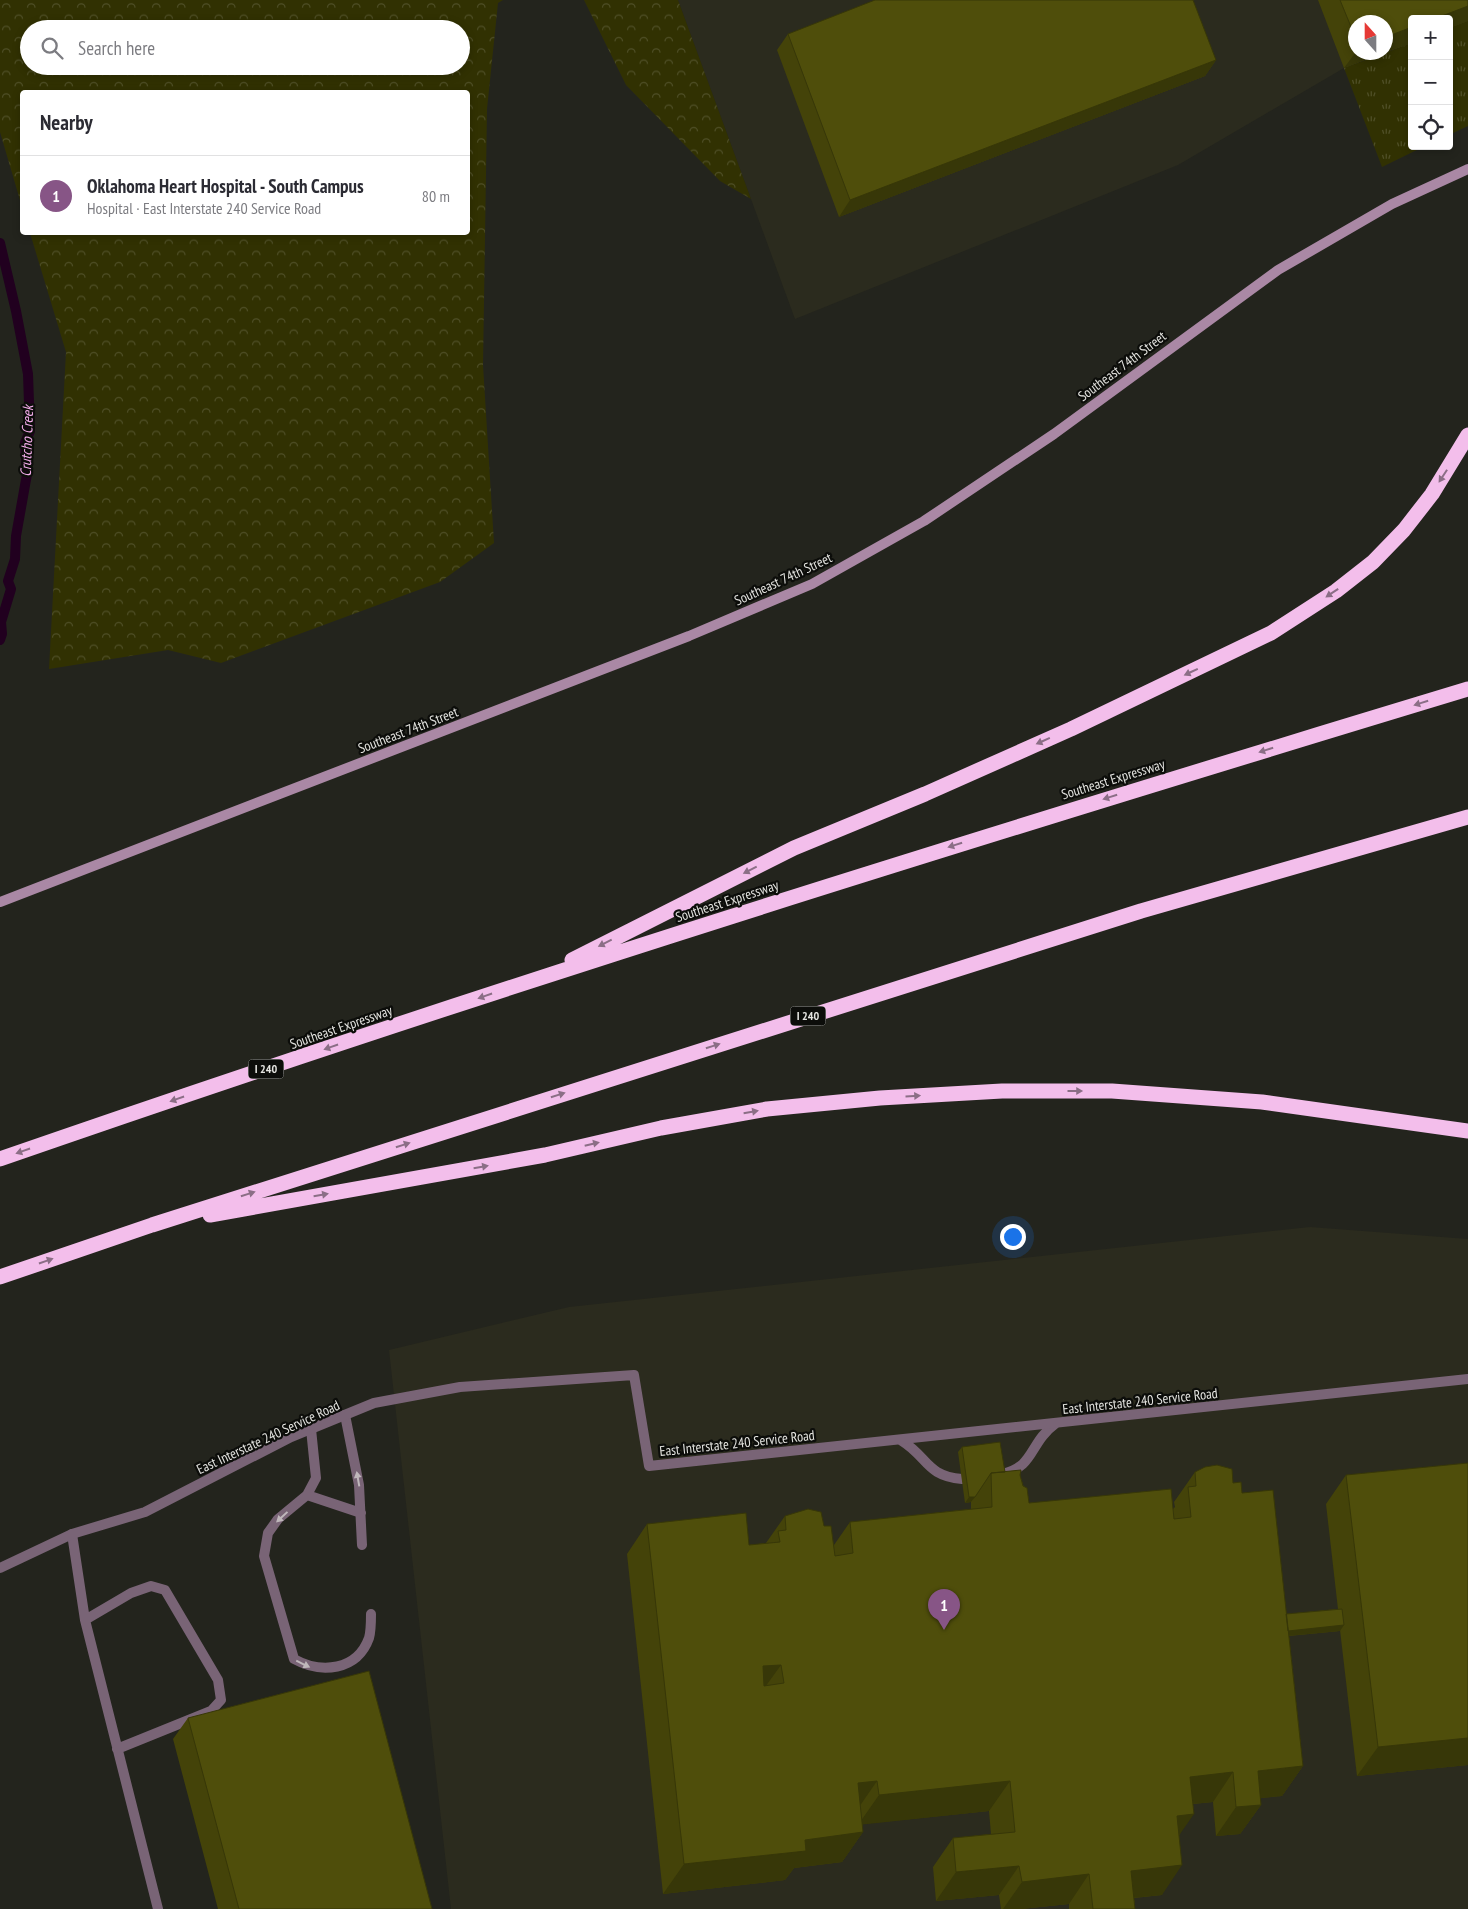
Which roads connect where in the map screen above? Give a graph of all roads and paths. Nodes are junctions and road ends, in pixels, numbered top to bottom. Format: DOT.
graph roads {
  1 [pos="1468,169"];
  2 [pos="1468,434"];
  3 [pos="1468,689"];
  4 [pos="1468,817"];
  5 [pos="0,902"];
  6 [pos="531,980"];
  7 [pos="1468,1130"];
  8 [pos="0,1159"];
  9 [pos="152,1225"];
  10 [pos="0,1277"];
  11 [pos="1468,1379"];
  12 [pos="345,1415"];
  13 [pos="1055,1424"];
  14 [pos="311,1429"];
  15 [pos="902,1441"];
  16 [pos="1000,1475"];
  17 [pos="962,1479"];
  18 [pos="307,1495"];
  19 [pos="361,1513"];
  20 [pos="72,1534"];
  21 [pos="362,1545"];
  22 [pos="0,1568"];
  23 [pos="371,1614"];
  24 [pos="85,1620"];
  25 [pos="117,1749"];
  26 [pos="158,1909"];
  1 -- 5 [label="street, Southeast 74th Street"];
  2 -- 6 [label="highway, one-way"];
  3 -- 6 [label="highway, Southeast Expressway / I 240, one-way"];
  9 -- 4 [label="highway, I 240, one-way"];
  6 -- 8 [label="highway, Southeast Expressway / I 240, one-way"];
  9 -- 7 [label="highway, one-way"];
  10 -- 9 [label="highway, I 240, one-way"];
  11 -- 13 [label="street, East Interstate 240 Service Road"];
  12 -- 14 [label="street, East Interstate 240 Service Road"];
  12 -- 15 [label="street, East Interstate 240 Service Road"];
  19 -- 12 [label="street, one-way"];
  13 -- 15 [label="street, East Interstate 240 Service Road"];
  13 -- 16 [label="street"];
  14 -- 18 [label="street"];
  14 -- 20 [label="street, East Interstate 240 Service Road"];
  15 -- 17 [label="street"];
  18 -- 19 [label="street"];
  18 -- 23 [label="street, one-way"];
  19 -- 21 [label="street"];
  20 -- 22 [label="street, East Interstate 240 Service Road"];
  20 -- 24 [label="street"];
  24 -- 25 [label="street"];
  24 -- 25 [label="street"];
  25 -- 26 [label="street"];
}
